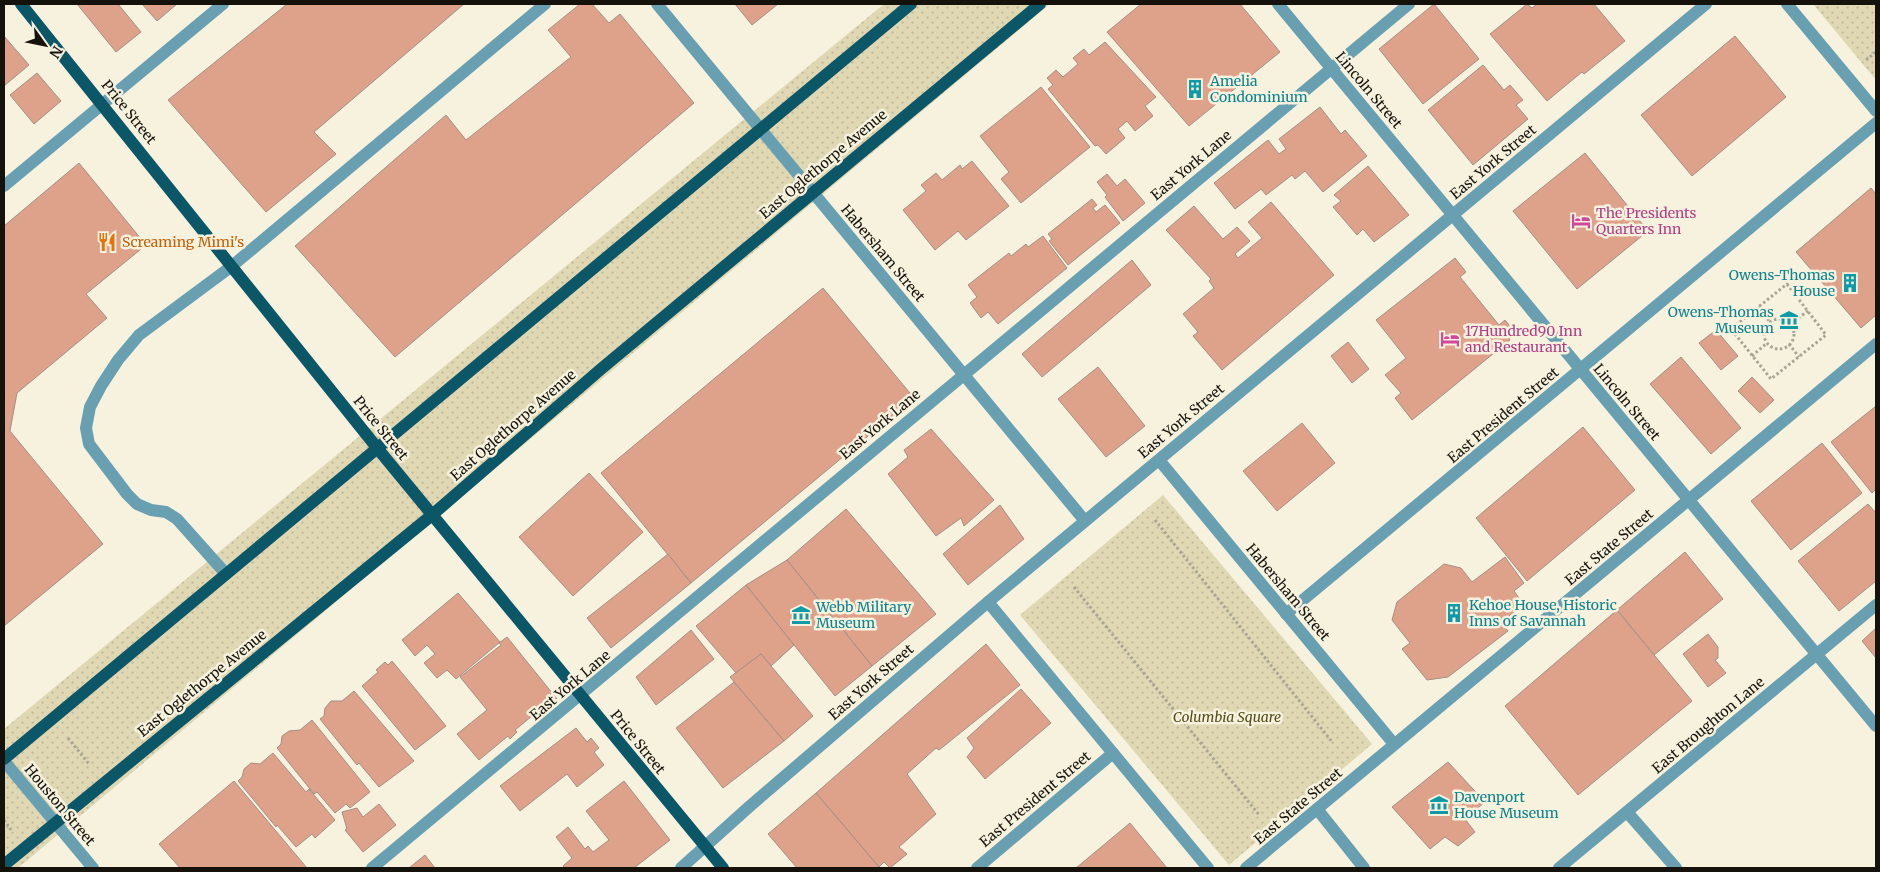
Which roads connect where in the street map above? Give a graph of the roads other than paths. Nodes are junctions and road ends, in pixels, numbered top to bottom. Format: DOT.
graph roads {
  1 [pos="21,4"];
  2 [pos="223,4"];
  3 [pos="545,4"];
  4 [pos="657,4"];
  5 [pos="911,4"];
  6 [pos="1040,4"];
  7 [pos="1278,4"];
  8 [pos="1409,4"];
  9 [pos="1706,4"];
  10 [pos="1787,4"];
  11 [pos="1331,68"];
  12 [pos="103,104"];
  13 [pos="1876,111"];
  14 [pos="1876,123"];
  15 [pos="761,129"];
  16 [pos="4,186"];
  17 [pos="813,192"];
  18 [pos="1453,215"];
  19 [pos="232,266"];
  20 [pos="1876,344"];
  21 [pos="1581,370"];
  22 [pos="963,374"];
  23 [pos="378,449"];
  24 [pos="1159,460"];
  25 [pos="1689,500"];
  26 [pos="432,515"];
  27 [pos="1085,521"];
  28 [pos="226,574"];
  29 [pos="988,602"];
  30 [pos="1876,604"];
  31 [pos="1286,614"];
  32 [pos="1817,654"];
  33 [pos="581,696"];
  34 [pos="1876,726"];
  35 [pos="1394,744"];
  36 [pos="1113,753"];
  37 [pos="4,760"];
  38 [pos="1317,810"];
  39 [pos="1627,812"];
  40 [pos="55,823"];
  41 [pos="705,847"];
  42 [pos="4,866"];
  43 [pos="1563,867"];
  44 [pos="93,868"];
  45 [pos="372,868"];
  46 [pos="681,868"];
  47 [pos="723,868"];
  48 [pos="977,868"];
  49 [pos="1208,868"];
  50 [pos="1246,868"];
  51 [pos="1364,868"];
  52 [pos="1676,868"];
  1 -- 12 [label="main road, Price Street"];
  2 -- 12 [label="street"];
  3 -- 19 [label="street"];
  4 -- 15 [label="street, Habersham Street"];
  5 -- 15 [label="main road"];
  6 -- 17 [label="main road, East Oglethorpe Avenue"];
  7 -- 11 [label="street, Lincoln Street"];
  8 -- 11 [label="street, East York Lane"];
  9 -- 18 [label="street, East York Street"];
  10 -- 13 [label="street"];
  11 -- 18 [label="street, Lincoln Street"];
  11 -- 22 [label="street, East York Lane"];
  12 -- 16 [label="street"];
  12 -- 19 [label="main road, Price Street"];
  14 -- 21 [label="street, East President Street"];
  15 -- 17 [label="street, Habersham Street"];
  15 -- 23 [label="main road"];
  17 -- 22 [label="street, Habersham Street"];
  17 -- 26 [label="main road, East Oglethorpe Avenue"];
  18 -- 21 [label="street, Lincoln Street"];
  18 -- 24 [label="street, East York Street"];
  19 -- 23 [label="main road, Price Street"];
  19 -- 28 [label="street"];
  20 -- 25 [label="street, East State Street"];
  21 -- 25 [label="street, Lincoln Street"];
  21 -- 31 [label="street, East President Street"];
  22 -- 27 [label="street, Habersham Street"];
  22 -- 33 [label="street, East York Lane"];
  23 -- 26 [label="main road, Price Street"];
  23 -- 28 [label="main road"];
  24 -- 27 [label="street, East York Street"];
  24 -- 31 [label="street, Habersham Street"];
  25 -- 32 [label="street, Lincoln Street"];
  25 -- 35 [label="street, East State Street"];
  26 -- 33 [label="main road, Price Street"];
  26 -- 40 [label="main road, East Oglethorpe Avenue"];
  27 -- 29 [label="street, East York Street"];
  28 -- 37 [label="main road"];
  29 -- 36 [label="street"];
  29 -- 41 [label="street, East York Street"];
  30 -- 32 [label="street, East Broughton Lane"];
  31 -- 35 [label="street, Habersham Street"];
  32 -- 34 [label="street, Lincoln Street"];
  32 -- 39 [label="street, East Broughton Lane"];
  33 -- 41 [label="main road, Price Street"];
  33 -- 45 [label="street, East York Lane"];
  35 -- 38 [label="street, East State Street"];
  36 -- 48 [label="street, East President Street"];
  36 -- 49 [label="street"];
  37 -- 40 [label="street, Houston Street"];
  38 -- 50 [label="street, East State Street"];
  38 -- 51 [label="street"];
  39 -- 43 [label="street, East Broughton Lane"];
  39 -- 52 [label="street"];
  40 -- 42 [label="main road, East Oglethorpe Avenue"];
  40 -- 44 [label="street, Houston Street"];
  41 -- 46 [label="street, East York Street"];
  41 -- 47 [label="main road, Price Street"];
}
